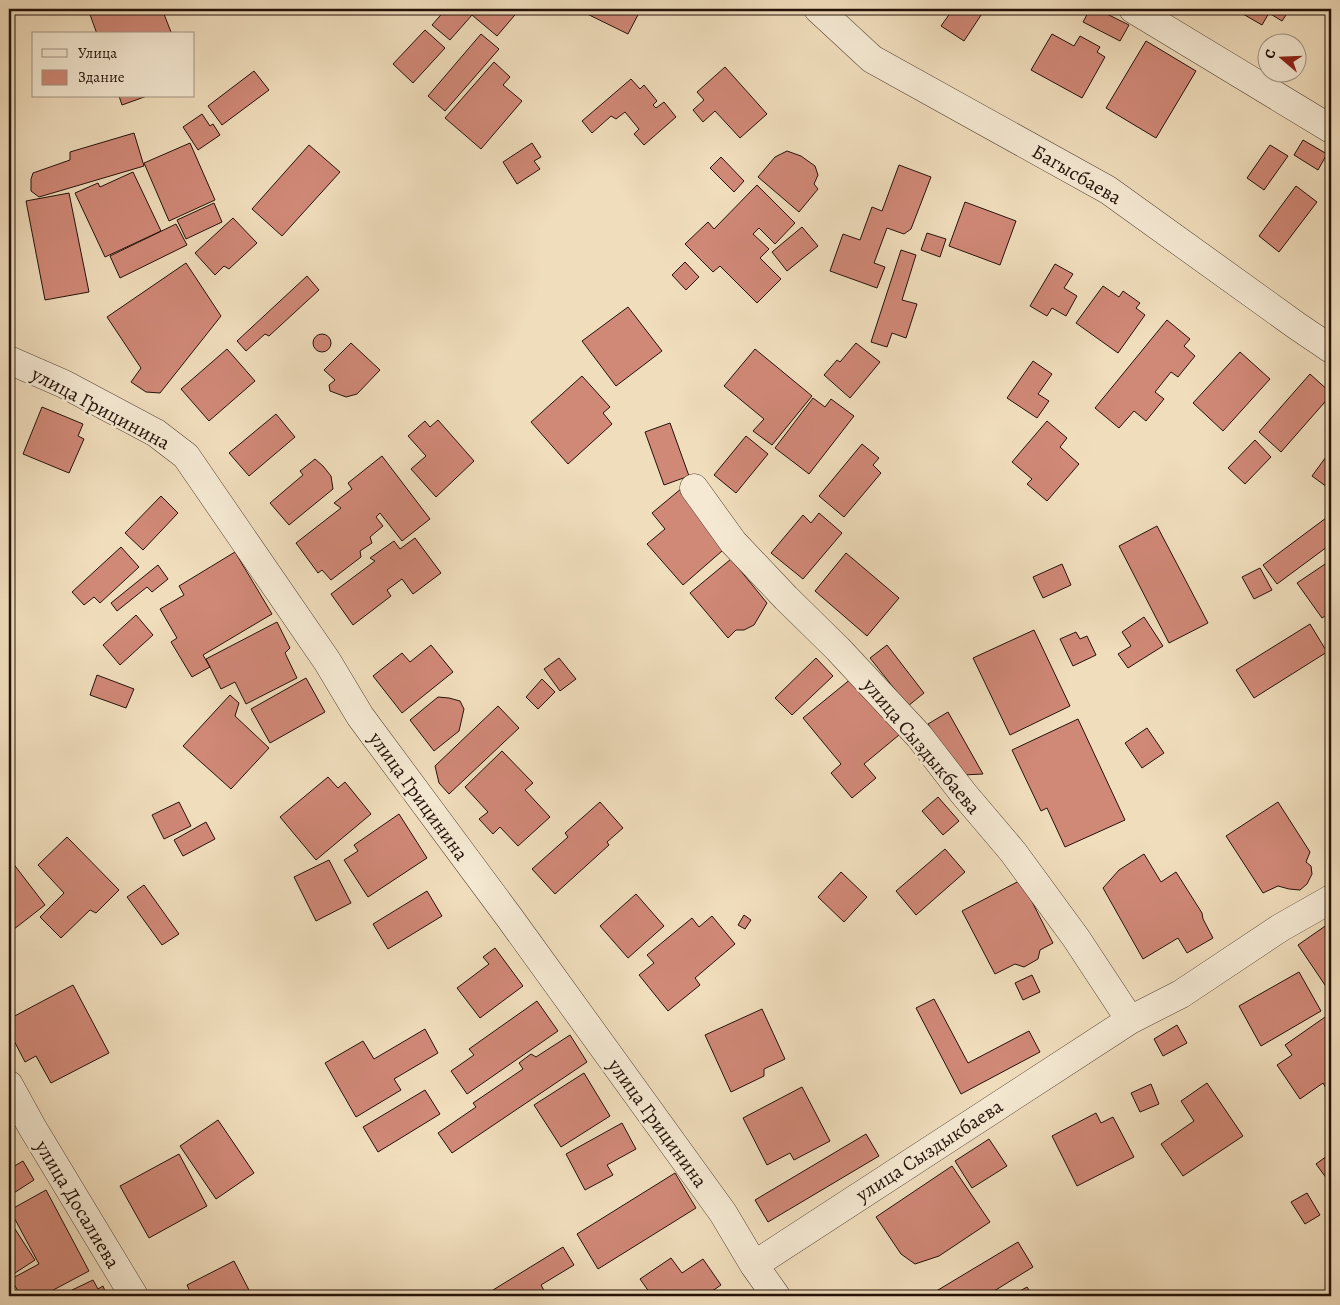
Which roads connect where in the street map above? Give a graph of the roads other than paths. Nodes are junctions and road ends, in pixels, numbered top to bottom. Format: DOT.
graph roads {
  1 [pos="818,9"];
  2 [pos="1133,9"];
  3 [pos="1331,129"];
  4 [pos="1331,349"];
  5 [pos="9,360"];
  6 [pos="694,488"];
  7 [pos="1331,899"];
  8 [pos="1130,1020"];
  9 [pos="9,1085"];
  10 [pos="754,1265"];
  11 [pos="134,1296"];
  12 [pos="776,1296"];
  1 -- 4 [label="street, Багысбаева"];
  2 -- 3 [label="street"];
  5 -- 10 [label="street, улица Грицинина"];
  6 -- 8 [label="street, улица Сыздыкбаева"];
  7 -- 8 [label="street, улица Сыздыкбаева"];
  8 -- 10 [label="street, улица Сыздыкбаева"];
  9 -- 11 [label="street, улица Досалиева"];
  10 -- 12 [label="street, улица Грицинина"];
}
